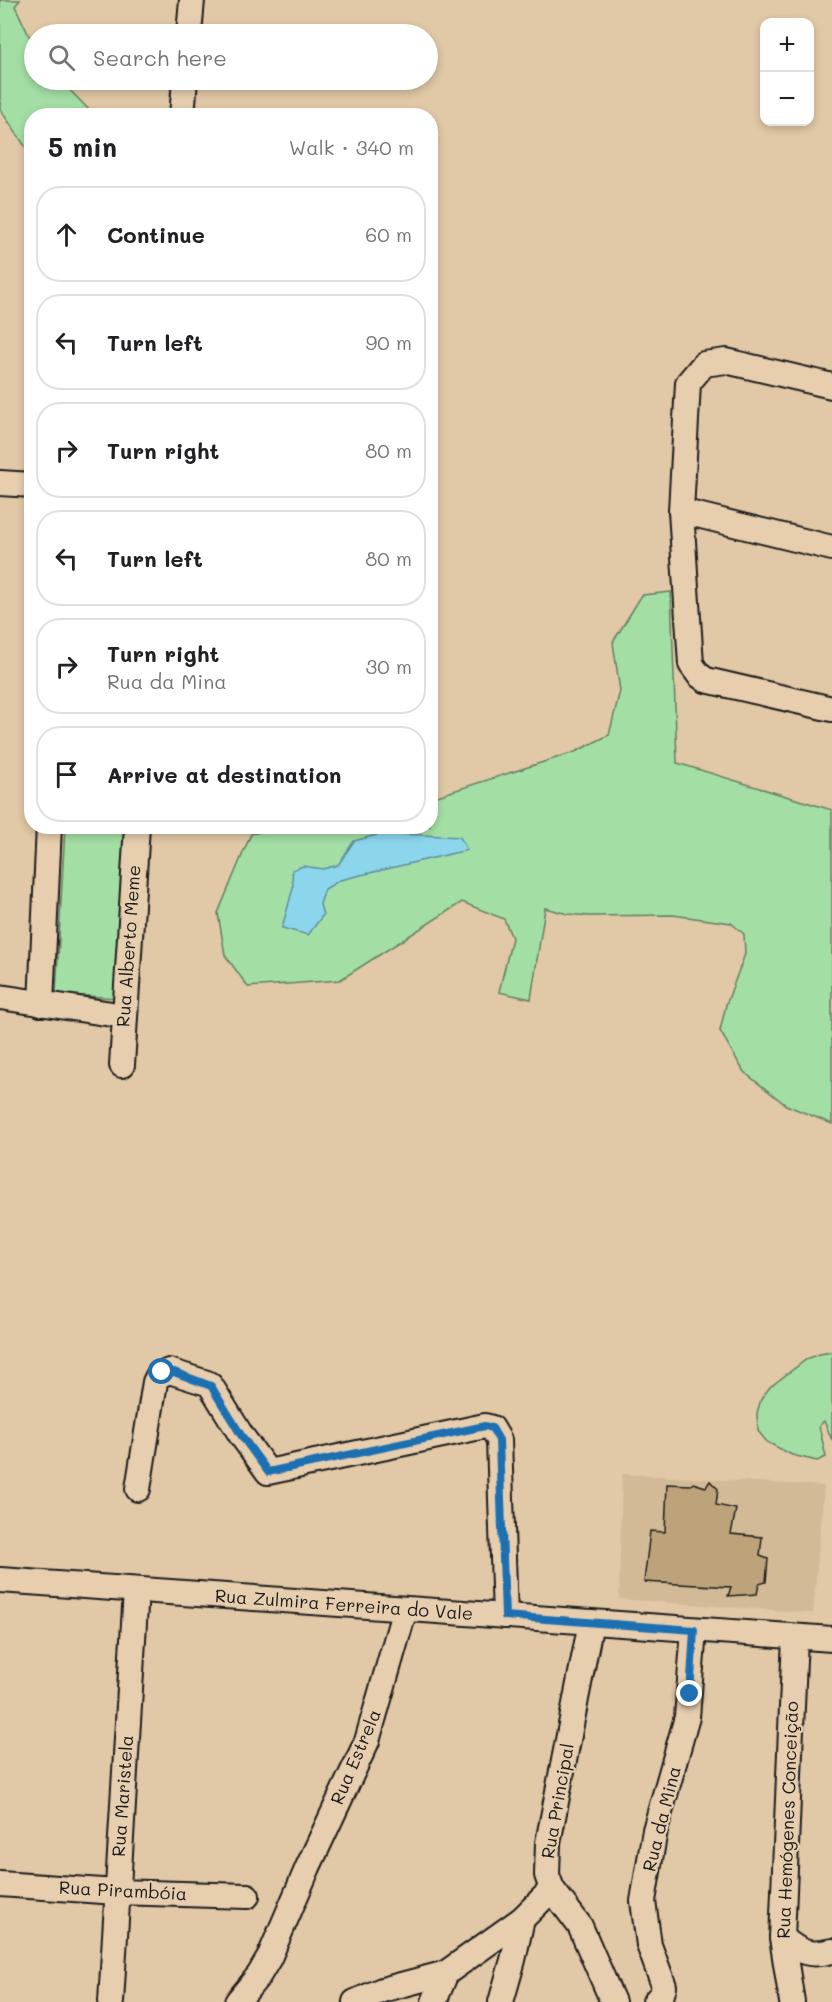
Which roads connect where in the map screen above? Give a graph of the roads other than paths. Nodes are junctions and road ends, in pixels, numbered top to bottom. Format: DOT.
graph roads {
  1 [pos="192,0"];
  2 [pos="190,24"];
  3 [pos="184,90"];
  4 [pos="183,108"];
  5 [pos="832,386"];
  6 [pos="0,483"];
  7 [pos="24,484"];
  8 [pos="681,510"];
  9 [pos="832,548"];
  10 [pos="832,709"];
  11 [pos="49,834"];
  12 [pos="136,834"];
  13 [pos="0,997"];
  14 [pos="40,1004"];
  15 [pos="125,1016"];
  16 [pos="123,1065"];
  17 [pos="138,1489"];
  18 [pos="0,1580"];
  19 [pos="136,1590"];
  20 [pos="405,1609"];
  21 [pos="505,1616"];
  22 [pos="591,1622"];
  23 [pos="694,1630"];
  24 [pos="795,1637"];
  25 [pos="832,1639"];
  26 [pos="0,1884"];
  27 [pos="552,1889"];
  28 [pos="117,1892"];
  29 [pos="247,1896"];
  30 [pos="522,1919"];
  31 [pos="782,1938"];
  32 [pos="832,1951"];
  33 [pos="446,1973"];
  34 [pos="111,2002"];
  35 [pos="237,2002"];
  36 [pos="355,2002"];
  37 [pos="434,2002"];
  38 [pos="501,2002"];
  39 [pos="613,2002"];
  40 [pos="655,2002"];
  41 [pos="792,2002"];
  1 -- 2 [label="street"];
  3 -- 4 [label="street"];
  5 -- 8 [label="street"];
  6 -- 7 [label="street"];
  8 -- 9 [label="street"];
  8 -- 10 [label="street"];
  11 -- 14 [label="street"];
  12 -- 15 [label="street, Rua Alberto Meme"];
  13 -- 14 [label="street"];
  14 -- 15 [label="street"];
  15 -- 16 [label="street, Rua Alberto Meme"];
  17 -- 21 [label="street"];
  18 -- 19 [label="street, Rua Zulmira Ferreira do Vale"];
  19 -- 20 [label="street, Rua Zulmira Ferreira do Vale"];
  19 -- 28 [label="street, Rua Maristela"];
  20 -- 21 [label="street, Rua Zulmira Ferreira do Vale"];
  20 -- 35 [label="street, Rua Estrela"];
  21 -- 22 [label="street, Rua Zulmira Ferreira do Vale"];
  22 -- 23 [label="street, Rua Zulmira Ferreira do Vale"];
  22 -- 27 [label="street, Rua Principal"];
  23 -- 24 [label="street, Rua Zulmira Ferreira do Vale"];
  23 -- 40 [label="street, Rua da Mina"];
  24 -- 25 [label="street, Rua Zulmira Ferreira do Vale"];
  24 -- 31 [label="street, Rua Hemógenes Conceição"];
  26 -- 28 [label="street, Rua Pirambóia"];
  27 -- 30 [label="street"];
  27 -- 39 [label="street, Rua Principal"];
  28 -- 29 [label="street, Rua Pirambóia"];
  28 -- 34 [label="street, Rua Maristela"];
  30 -- 33 [label="street"];
  30 -- 38 [label="street"];
  31 -- 32 [label="street"];
  31 -- 41 [label="street, Rua Hemógenes Conceição"];
  33 -- 36 [label="street"];
  33 -- 37 [label="street"];
}
